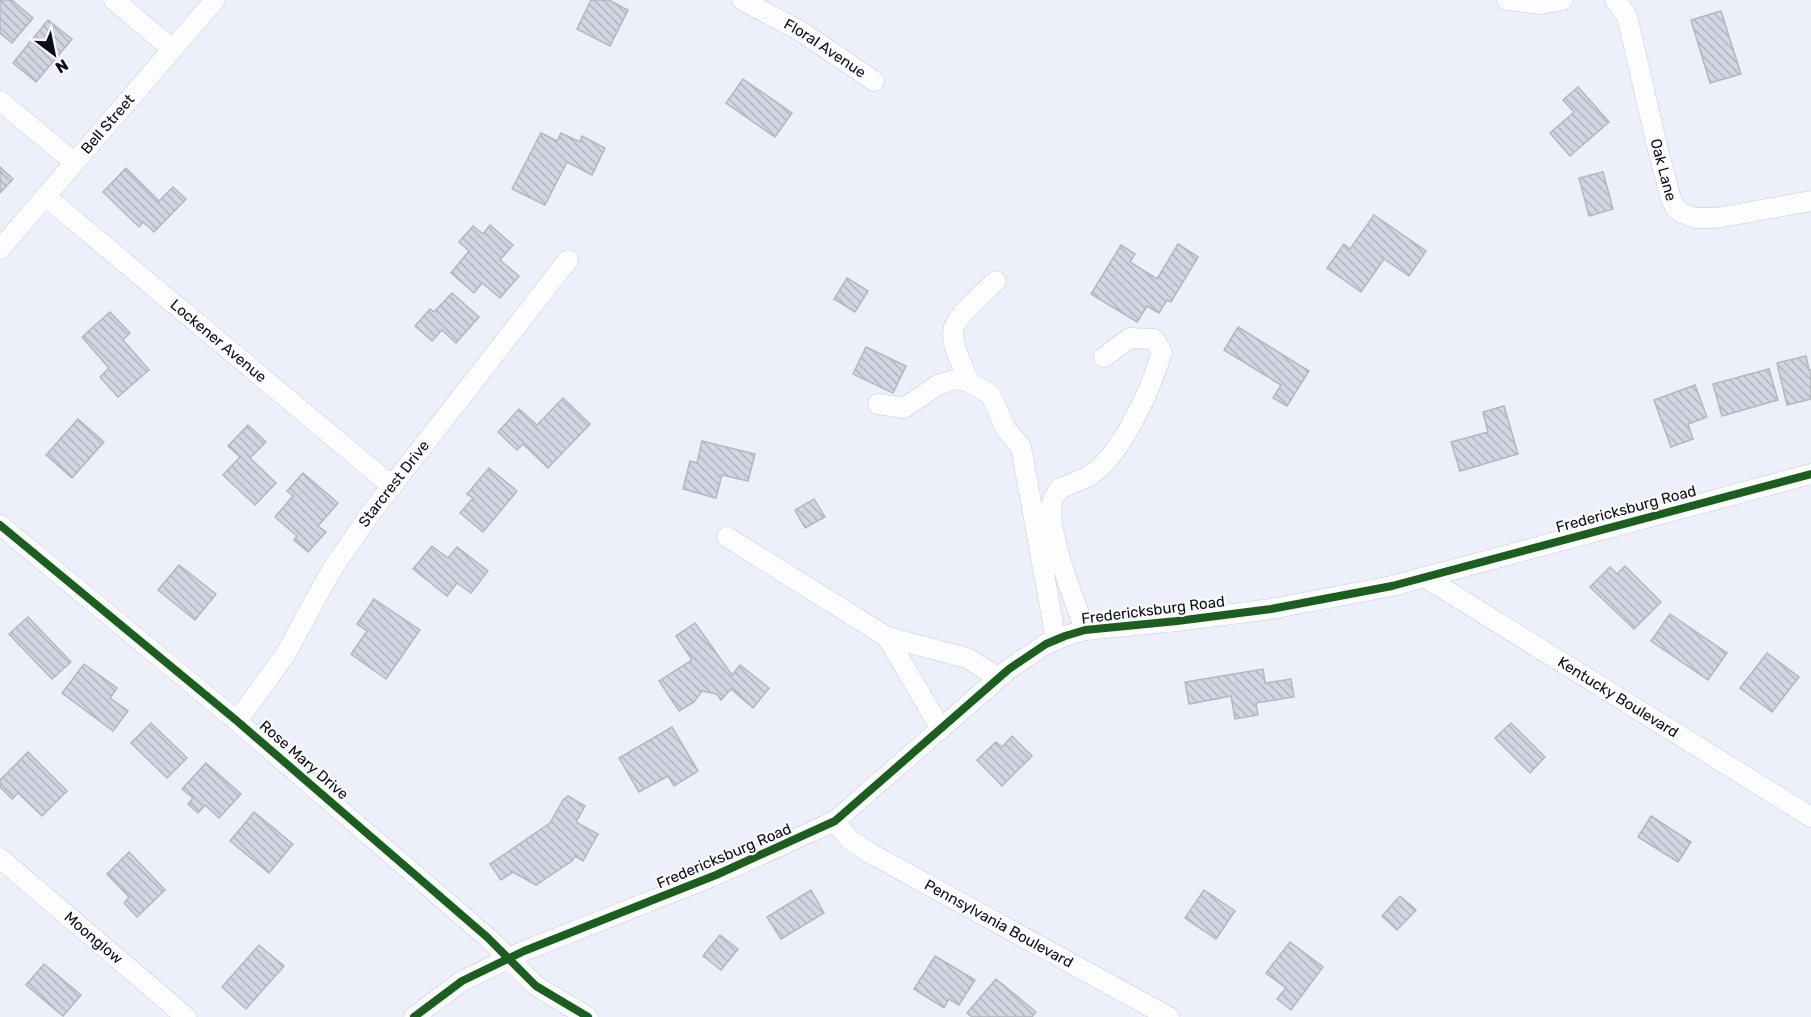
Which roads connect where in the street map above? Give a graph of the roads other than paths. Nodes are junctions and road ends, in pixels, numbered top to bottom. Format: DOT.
graph roads {
  1 [pos="114,0"];
  2 [pos="214,0"];
  3 [pos="743,0"];
  4 [pos="1507,0"];
  5 [pos="1563,0"];
  6 [pos="1615,0"];
  7 [pos="172,49"];
  8 [pos="874,81"];
  9 [pos="0,101"];
  10 [pos="74,162"];
  11 [pos="45,196"];
  12 [pos="1811,201"];
  13 [pos="0,249"];
  14 [pos="568,260"];
  15 [pos="996,281"];
  16 [pos="1104,357"];
  17 [pos="969,382"];
  18 [pos="878,404"];
  19 [pos="1811,474"];
  20 [pos="392,486"];
  21 [pos="0,525"];
  22 [pos="728,537"];
  23 [pos="1426,578"];
  24 [pos="1085,630"];
  25 [pos="887,637"];
  26 [pos="1056,639"];
  27 [pos="999,678"];
  28 [pos="237,720"];
  29 [pos="941,729"];
  30 [pos="1811,817"];
  31 [pos="836,821"];
  32 [pos="0,858"];
  33 [pos="509,959"];
  34 [pos="186,1017"];
  35 [pos="414,1017"];
  36 [pos="588,1017"];
  37 [pos="1169,1017"];
  1 -- 7 [label="street"];
  2 -- 7 [label="street, Bell Street"];
  3 -- 8 [label="street, Floral Avenue"];
  4 -- 5 [label="street"];
  6 -- 12 [label="street, Oak Lane"];
  7 -- 10 [label="street, Bell Street"];
  9 -- 10 [label="street"];
  10 -- 11 [label="street, Bell Street"];
  11 -- 13 [label="street, Bell Street"];
  11 -- 20 [label="street, Lockener Avenue"];
  14 -- 20 [label="street, Starcrest Drive"];
  15 -- 17 [label="street"];
  16 -- 24 [label="street"];
  17 -- 18 [label="street"];
  17 -- 26 [label="street"];
  19 -- 23 [label="street, Fredericksburg Road"];
  20 -- 28 [label="street, Starcrest Drive"];
  21 -- 28 [label="street, Rose Mary Drive"];
  22 -- 25 [label="street"];
  23 -- 24 [label="street, Fredericksburg Road"];
  23 -- 30 [label="street, Kentucky Boulevard"];
  24 -- 26 [label="street, Fredericksburg Road"];
  25 -- 27 [label="street"];
  25 -- 29 [label="street"];
  26 -- 27 [label="street, Fredericksburg Road"];
  27 -- 29 [label="street, Fredericksburg Road"];
  28 -- 33 [label="street, Rose Mary Drive"];
  29 -- 31 [label="street, Fredericksburg Road"];
  31 -- 33 [label="street, Fredericksburg Road"];
  31 -- 37 [label="street, Pennsylvania Boulevard"];
  32 -- 34 [label="street, Moonglow"];
  33 -- 35 [label="street, Fredericksburg Road"];
  33 -- 36 [label="street, Rose Mary Drive"];
}
